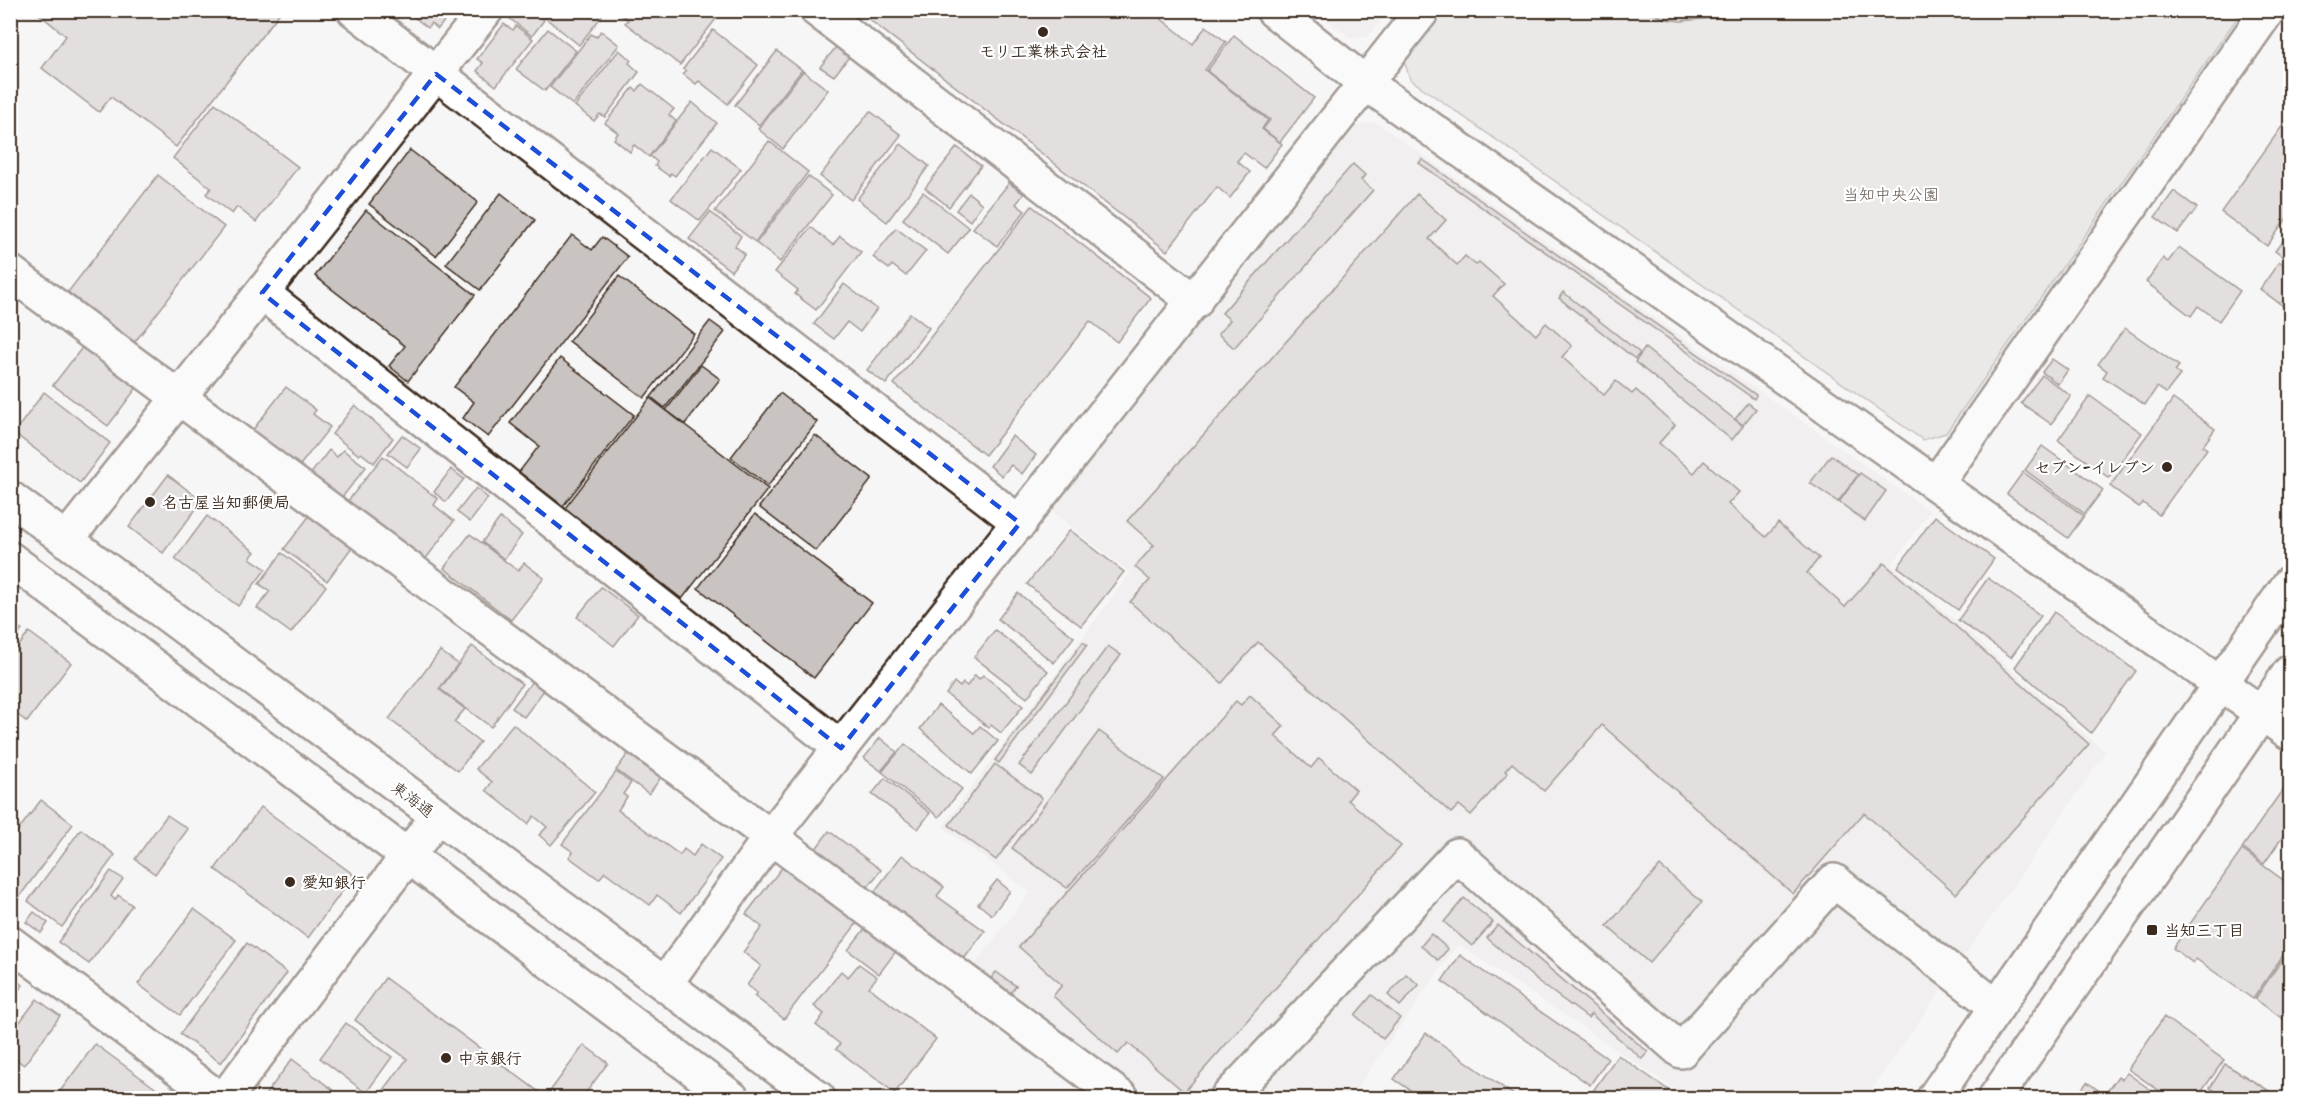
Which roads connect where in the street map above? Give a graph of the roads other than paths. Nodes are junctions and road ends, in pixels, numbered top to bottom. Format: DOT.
graph roads {
  1 [pos="354,10"];
  2 [pos="486,10"];
  3 [pos="817,10"];
  4 [pos="1273,10"];
  5 [pos="1423,10"];
  6 [pos="2268,10"];
  7 [pos="436,74"];
  8 [pos="1364,82"];
  9 [pos="10,272"];
  10 [pos="262,293"];
  11 [pos="1195,302"];
  12 [pos="179,398"];
  13 [pos="1937,483"];
  14 [pos="10,498"];
  15 [pos="1020,524"];
  16 [pos="66,540"];
  17 [pos="10,559"];
  18 [pos="2290,583"];
  19 [pos="2290,672"];
  20 [pos="2221,682"];
  21 [pos="2262,712"];
  22 [pos="2290,733"];
  23 [pos="841,748"];
  24 [pos="437,817"];
  25 [pos="771,836"];
  26 [pos="407,857"];
  27 [pos="10,943"];
  28 [pos="665,984"];
  29 [pos="1997,1007"];
  30 [pos="218,1098"];
  31 [pos="225,1098"];
  32 [pos="732,1098"];
  33 [pos="818,1098"];
  34 [pos="1122,1098"];
  35 [pos="1227,1098"];
  36 [pos="1934,1098"];
  37 [pos="1995,1098"];
  1 -- 7 [label="street"];
  2 -- 7 [label="street"];
  3 -- 11 [label="street"];
  4 -- 8 [label="street"];
  5 -- 8 [label="street"];
  6 -- 13 [label="street"];
  7 -- 10 [label="street"];
  7 -- 15 [label="street"];
  8 -- 11 [label="street"];
  8 -- 13 [label="street"];
  9 -- 12 [label="street"];
  10 -- 12 [label="street"];
  10 -- 23 [label="street"];
  11 -- 15 [label="street"];
  12 -- 16 [label="street"];
  12 -- 25 [label="street"];
  13 -- 20 [label="street"];
  14 -- 16 [label="street, 東海通"];
  15 -- 23 [label="street"];
  16 -- 24 [label="street, 東海通"];
  17 -- 26 [label="street"];
  18 -- 20 [label="street"];
  19 -- 21 [label="street"];
  20 -- 21 [label="street"];
  20 -- 29 [label="street"];
  21 -- 22 [label="street"];
  21 -- 37 [label="street"];
  23 -- 25 [label="street"];
  24 -- 26 [label="street"];
  24 -- 28 [label="street, 東海通"];
  25 -- 28 [label="street"];
  25 -- 34 [label="street"];
  26 -- 31 [label="street"];
  26 -- 32 [label="street"];
  27 -- 30 [label="street"];
  28 -- 33 [label="street, 東海通"];
  29 -- 35 [label="street"];
  29 -- 36 [label="street"];
}
